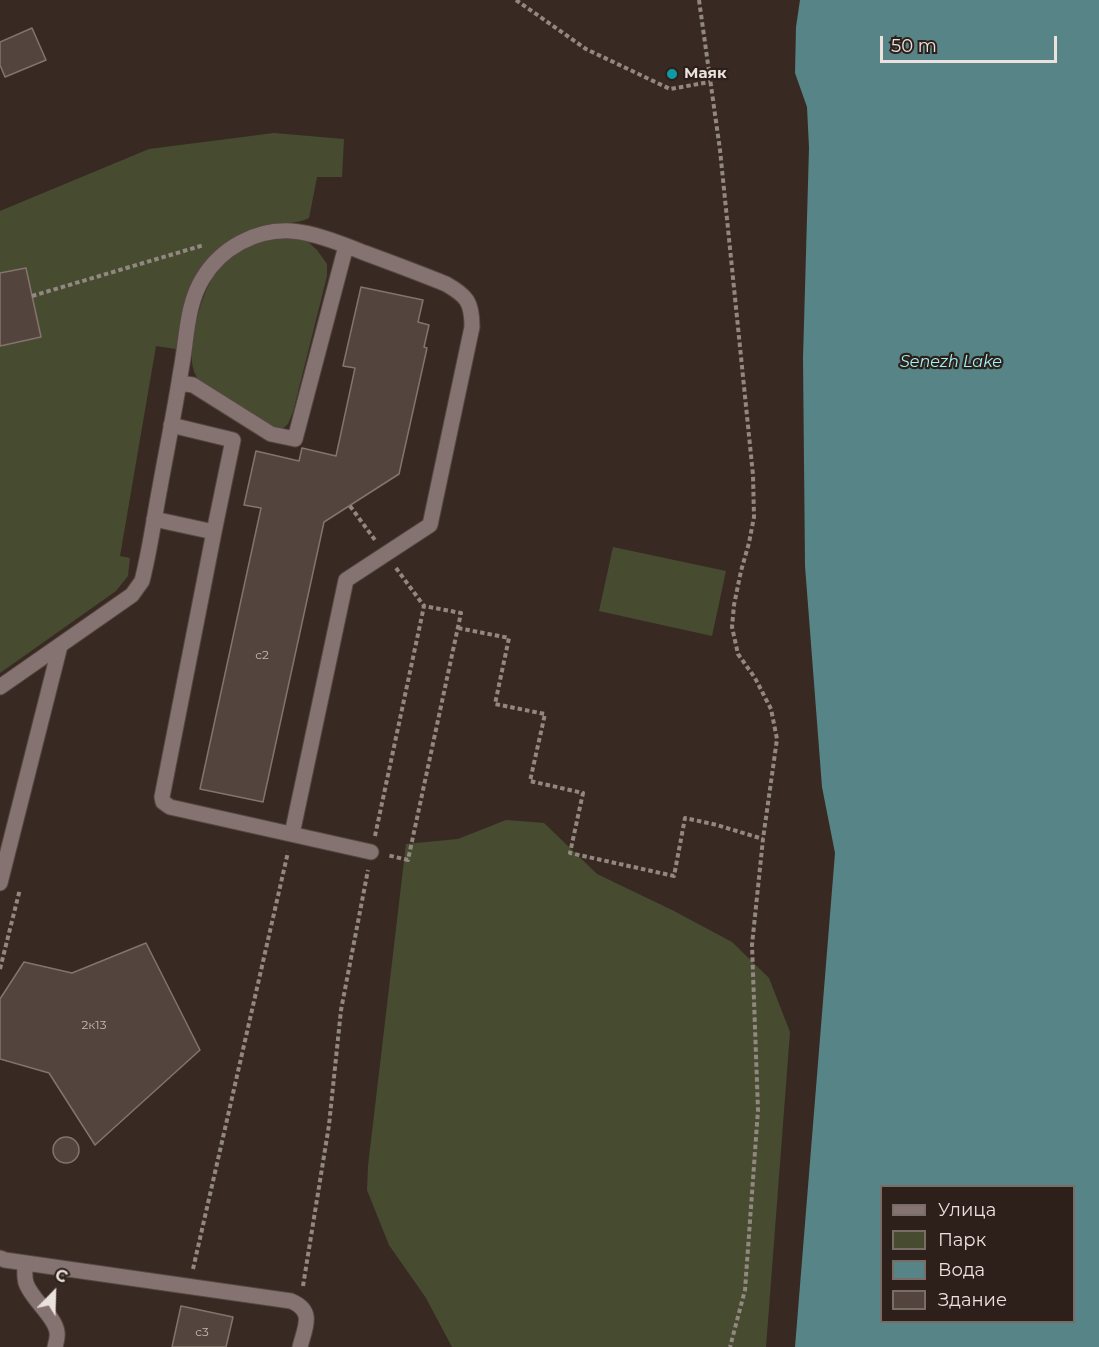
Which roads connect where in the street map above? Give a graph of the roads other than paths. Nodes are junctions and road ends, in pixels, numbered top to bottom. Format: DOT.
graph roads {
  1 [pos="346,246"];
  2 [pos="180,376"];
  3 [pos="171,425"];
  4 [pos="154,519"];
  5 [pos="214,532"];
  6 [pos="60,646"];
  7 [pos="0,687"];
  8 [pos="292,834"];
  9 [pos="371,852"];
  10 [pos="0,883"];
  11 [pos="0,1258"];
  12 [pos="25,1263"];
  13 [pos="55,1347"];
  14 [pos="300,1347"];
  1 -- 2 [label="lane"];
  1 -- 2 [label="lane"];
  1 -- 8 [label="lane"];
  2 -- 3 [label="lane"];
  3 -- 4 [label="lane"];
  3 -- 5 [label="lane"];
  4 -- 5 [label="lane"];
  4 -- 6 [label="lane"];
  5 -- 8 [label="lane"];
  6 -- 7 [label="lane"];
  6 -- 10 [label="lane"];
  8 -- 9 [label="lane"];
  11 -- 12 [label="lane"];
  12 -- 13 [label="lane"];
  12 -- 14 [label="lane"];
}
